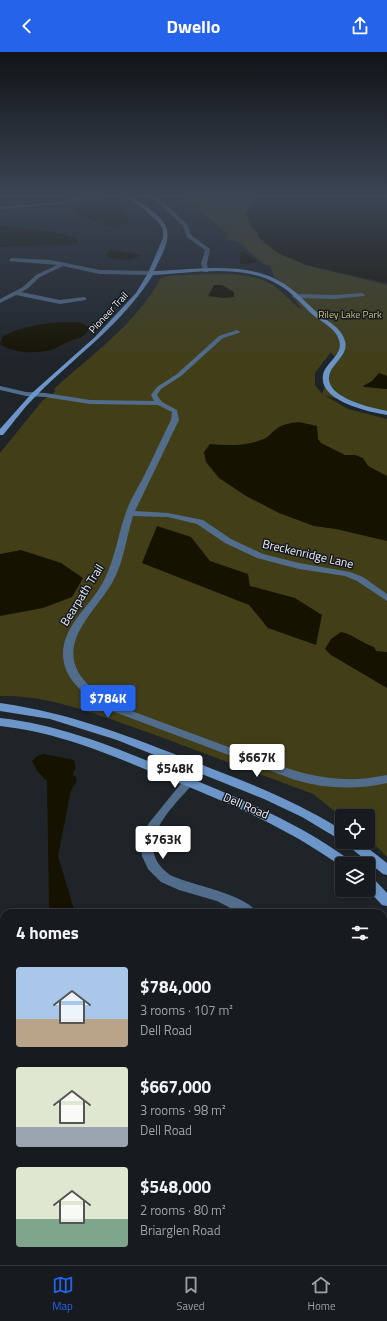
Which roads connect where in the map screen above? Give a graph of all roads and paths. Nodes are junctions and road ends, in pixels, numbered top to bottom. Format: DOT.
graph roads {
  1 [pos="160,252"];
  2 [pos="208,252"];
  3 [pos="11,260"];
  4 [pos="63,264"];
  5 [pos="206,271"];
  6 [pos="151,273"];
  7 [pos="15,293"];
  8 [pos="362,294"];
  9 [pos="295,296"];
  10 [pos="84,299"];
  11 [pos="0,301"];
  12 [pos="237,332"];
  13 [pos="0,388"];
  14 [pos="34,394"];
  15 [pos="159,403"];
  16 [pos="387,413"];
  17 [pos="0,433"];
  18 [pos="130,513"];
  19 [pos="387,598"];
  20 [pos="0,708"];
  21 [pos="0,722"];
  22 [pos="200,768"];
  23 [pos="387,779"];
  24 [pos="190,782"];
  25 [pos="335,832"];
  26 [pos="360,849"];
  27 [pos="337,857"];
  28 [pos="387,870"];
  29 [pos="375,889"];
  30 [pos="387,901"];
  31 [pos="242,909"];
  1 -- 6 [label="main road, Pioneer Trail"];
  2 -- 5 [label="street"];
  3 -- 4 [label="street"];
  4 -- 6 [label="street"];
  4 -- 7 [label="street"];
  5 -- 6 [label="main road"];
  5 -- 9 [label="main road"];
  6 -- 14 [label="main road, Pioneer Trail"];
  7 -- 10 [label="street"];
  7 -- 11 [label="street"];
  8 -- 9 [label="street"];
  9 -- 16 [label="main road"];
  12 -- 15 [label="street"];
  13 -- 14 [label="street"];
  14 -- 15 [label="street"];
  14 -- 17 [label="main road, Pioneer Trail"];
  15 -- 18 [label="street, Bearpath Trail"];
  18 -- 19 [label="street, Breckenridge Lane"];
  18 -- 23 [label="street, Bearpath Trail"];
  20 -- 22 [label="main road, Dell Road"];
  21 -- 24 [label="main road, Dell Road"];
  22 -- 24 [label="street"];
  22 -- 25 [label="main road, Dell Road"];
  24 -- 27 [label="main road, Dell Road"];
  24 -- 31 [label="street"];
  26 -- 28 [label="main road"];
  29 -- 30 [label="main road"];
}
